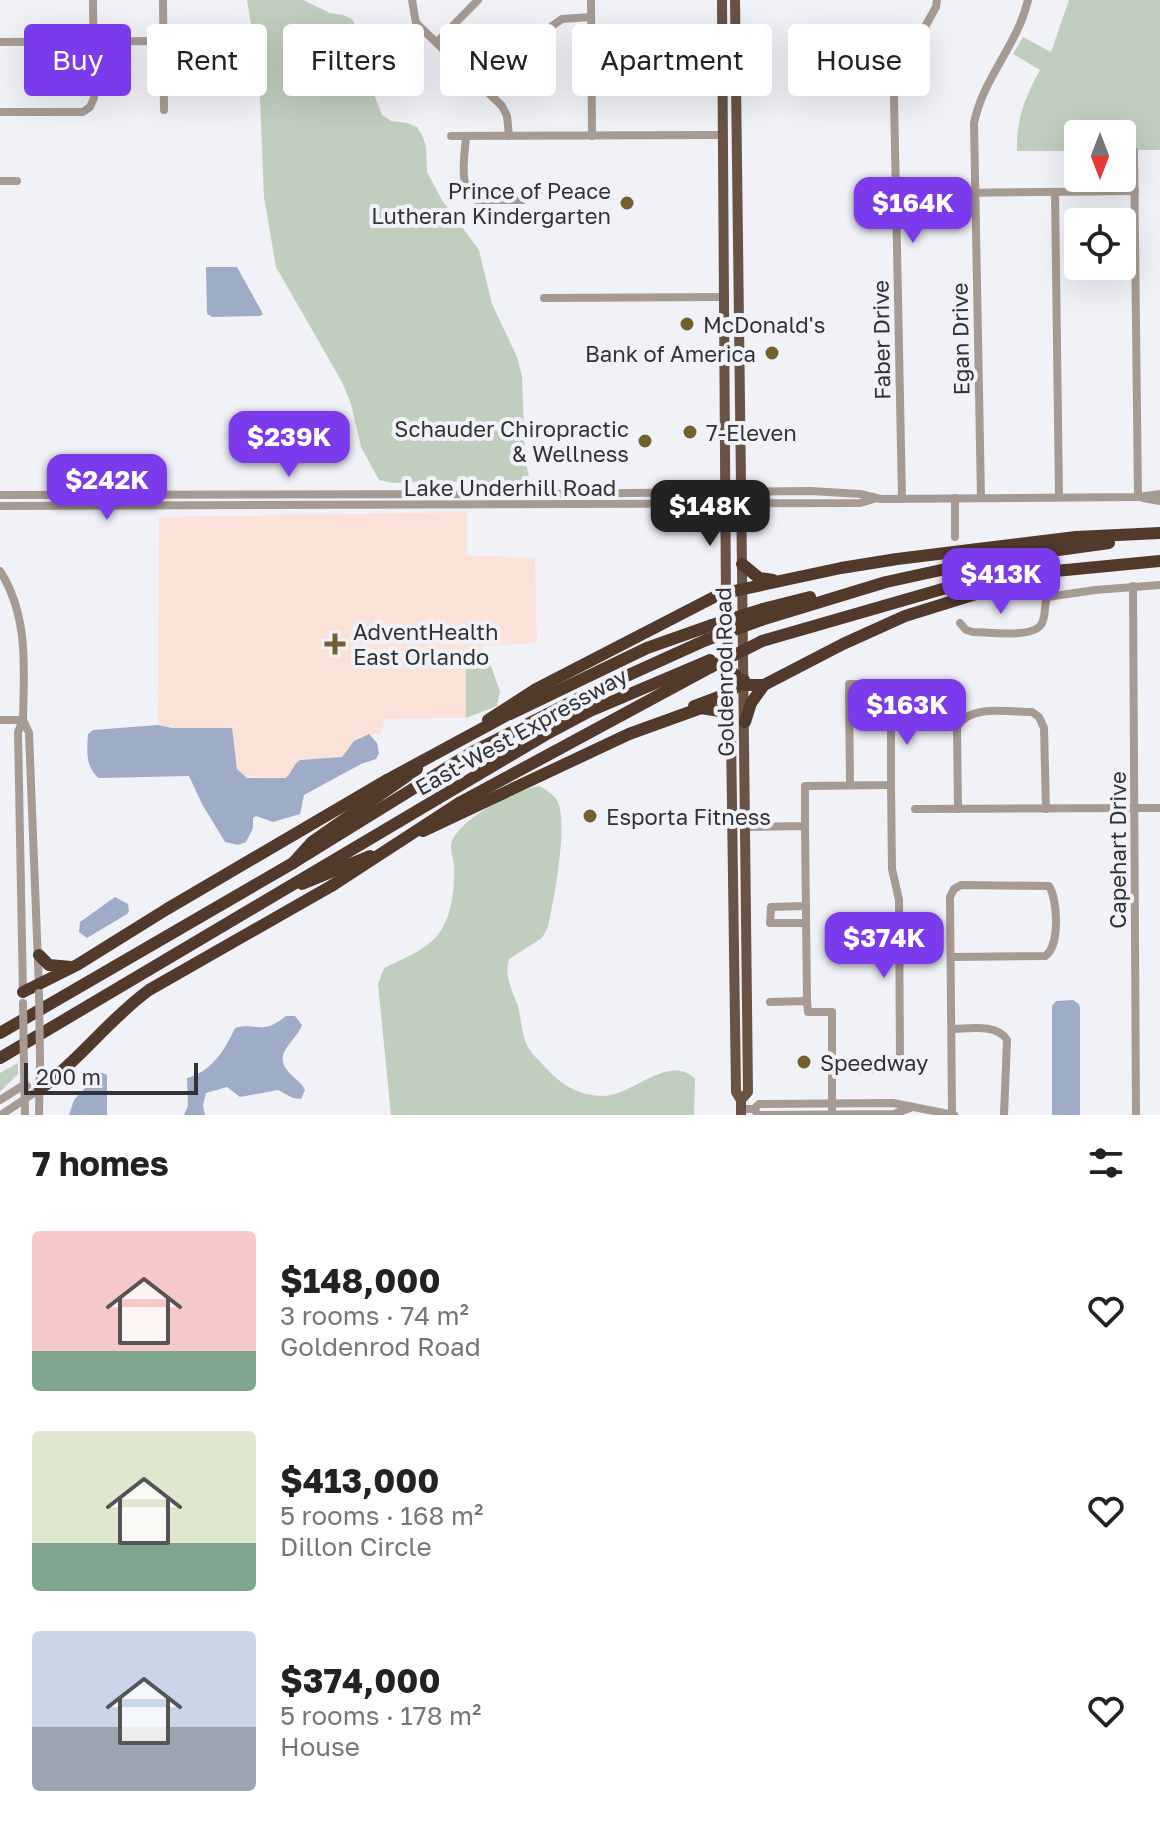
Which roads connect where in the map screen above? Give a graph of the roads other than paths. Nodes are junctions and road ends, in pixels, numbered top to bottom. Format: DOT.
graph roads {
  1 [pos="93,0"];
  2 [pos="163,0"];
  3 [pos="412,0"];
  4 [pos="478,0"];
  5 [pos="591,0"];
  6 [pos="722,0"];
  7 [pos="735,0"];
  8 [pos="937,0"];
  9 [pos="1028,0"];
  10 [pos="591,17"];
  11 [pos="94,24"];
  12 [pos="163,24"];
  13 [pos="555,24"];
  14 [pos="722,24"];
  15 [pos="0,42"];
  16 [pos="24,42"];
  17 [pos="437,42"];
  18 [pos="440,45"];
  19 [pos="94,96"];
  20 [pos="164,96"];
  21 [pos="493,96"];
  22 [pos="723,96"];
  23 [pos="726,96"];
  24 [pos="164,110"];
  25 [pos="0,112"];
  26 [pos="736,126"];
  27 [pos="723,135"];
  28 [pos="451,136"];
  29 [pos="466,136"];
  30 [pos="509,136"];
  31 [pos="592,136"];
  32 [pos="736,170"];
  33 [pos="0,181"];
  34 [pos="17,181"];
  35 [pos="539,191"];
  36 [pos="1055,192"];
  37 [pos="1064,192"];
  38 [pos="1135,192"];
  39 [pos="977,193"];
  40 [pos="860,194"];
  41 [pos="896,194"];
  42 [pos="725,236"];
  43 [pos="738,280"];
  44 [pos="725,297"];
  45 [pos="544,298"];
  46 [pos="738,331"];
  47 [pos="727,491"];
  48 [pos="740,491"];
  49 [pos="1160,494"];
  50 [pos="0,495"];
  51 [pos="258,495"];
  52 [pos="420,495"];
  53 [pos="175,496"];
  54 [pos="1059,497"];
  55 [pos="1138,497"];
  56 [pos="876,498"];
  57 [pos="902,498"];
  58 [pos="955,498"];
  59 [pos="981,498"];
  60 [pos="1160,501"];
  61 [pos="727,504"];
  62 [pos="740,504"];
  63 [pos="234,505"];
  64 [pos="420,505"];
  65 [pos="0,506"];
  66 [pos="153,506"];
  67 [pos="1160,535"];
  68 [pos="955,537"];
  69 [pos="1160,561"];
  70 [pos="742,564"];
  71 [pos="0,571"];
  72 [pos="1045,572"];
  73 [pos="780,580"];
  74 [pos="1160,585"];
  75 [pos="1133,586"];
  76 [pos="742,589"];
  77 [pos="726,592"];
  78 [pos="762,615"];
  79 [pos="960,623"];
  80 [pos="710,664"];
  81 [pos="729,669"];
  82 [pos="744,683"];
  83 [pos="764,685"];
  84 [pos="729,693"];
  85 [pos="731,719"];
  86 [pos="0,720"];
  87 [pos="23,720"];
  88 [pos="745,722"];
  89 [pos="629,734"];
  90 [pos="850,785"];
  91 [pos="891,785"];
  92 [pos="732,805"];
  93 [pos="1135,808"];
  94 [pos="1160,808"];
  95 [pos="915,809"];
  96 [pos="958,809"];
  97 [pos="1046,809"];
  98 [pos="805,826"];
  99 [pos="747,827"];
  100 [pos="732,828"];
  101 [pos="746,854"];
  102 [pos="293,863"];
  103 [pos="280,891"];
  104 [pos="806,906"];
  105 [pos="806,923"];
  106 [pos="39,955"];
  107 [pos="952,957"];
  108 [pos="74,966"];
  109 [pos="39,989"];
  110 [pos="23,998"];
  111 [pos="807,1001"];
  112 [pos="770,1002"];
  113 [pos="952,1029"];
  114 [pos="0,1033"];
  115 [pos="0,1058"];
  116 [pos="832,1068"];
  117 [pos="24,1085"];
  118 [pos="40,1089"];
  119 [pos="24,1098"];
  120 [pos="0,1100"];
  121 [pos="832,1103"];
  122 [pos="910,1107"];
  123 [pos="741,1108"];
  124 [pos="754,1109"];
  125 [pos="832,1114"];
  126 [pos="953,1114"];
  127 [pos="1,1115"];
  128 [pos="25,1115"];
  129 [pos="39,1115"];
  130 [pos="1004,1115"];
  131 [pos="1136,1115"];
  1 -- 11 [label="street"];
  2 -- 12 [label="street"];
  3 -- 17 [label="street"];
  4 -- 17 [label="street"];
  5 -- 10 [label="street"];
  6 -- 14 [label="main road, Goldenrod Road"];
  7 -- 26 [label="main road, Goldenrod Road"];
  8 -- 41 [label="street, Faber Drive"];
  9 -- 39 [label="street, Egan Drive"];
  10 -- 13 [label="street"];
  10 -- 31 [label="street"];
  15 -- 16 [label="street"];
  17 -- 18 [label="street"];
  19 -- 25 [label="street"];
  20 -- 24 [label="street"];
  21 -- 30 [label="street"];
  22 -- 27 [label="main road, Goldenrod Road"];
  23 -- 26 [label="main road"];
  26 -- 32 [label="main road, Goldenrod Road"];
  27 -- 31 [label="street"];
  27 -- 32 [label="main road"];
  27 -- 42 [label="main road, Goldenrod Road"];
  28 -- 29 [label="street"];
  29 -- 30 [label="street"];
  29 -- 35 [label="street"];
  30 -- 31 [label="street"];
  32 -- 43 [label="main road, Goldenrod Road"];
  33 -- 34 [label="street"];
  36 -- 37 [label="street"];
  36 -- 39 [label="street"];
  36 -- 54 [label="street"];
  38 -- 55 [label="street"];
  39 -- 41 [label="street"];
  39 -- 59 [label="street, Egan Drive"];
  40 -- 41 [label="street"];
  41 -- 57 [label="street, Faber Drive"];
  42 -- 43 [label="main road"];
  42 -- 44 [label="main road, Goldenrod Road"];
  43 -- 46 [label="main road, Goldenrod Road"];
  44 -- 45 [label="street"];
  44 -- 46 [label="main road"];
  44 -- 47 [label="main road, Goldenrod Road"];
  46 -- 48 [label="main road, Goldenrod Road"];
  47 -- 48 [label="street, Lake Underhill Road"];
  47 -- 52 [label="street, Lake Underhill Road"];
  47 -- 61 [label="main road, Goldenrod Road"];
  48 -- 56 [label="street, Lake Underhill Road"];
  48 -- 62 [label="main road, Goldenrod Road"];
  49 -- 55 [label="street, Lake Underhill Road"];
  50 -- 53 [label="street, Lake Underhill Road"];
  51 -- 52 [label="street, Lake Underhill Road"];
  51 -- 53 [label="street, Lake Underhill Road"];
  51 -- 63 [label="street"];
  52 -- 64 [label="street"];
  53 -- 66 [label="street"];
  54 -- 55 [label="street, Lake Underhill Road"];
  54 -- 59 [label="street, Lake Underhill Road"];
  55 -- 60 [label="street, Lake Underhill Road"];
  56 -- 57 [label="street, Lake Underhill Road"];
  56 -- 62 [label="street, Lake Underhill Road"];
  57 -- 58 [label="street, Lake Underhill Road"];
  58 -- 59 [label="street, Lake Underhill Road"];
  58 -- 68 [label="street"];
  61 -- 62 [label="street, Lake Underhill Road"];
  61 -- 64 [label="street, Lake Underhill Road"];
  61 -- 77 [label="main road, Goldenrod Road"];
  62 -- 70 [label="main road, Goldenrod Road"];
  63 -- 64 [label="street, Lake Underhill Road"];
  63 -- 66 [label="street, Lake Underhill Road"];
  65 -- 66 [label="street, Lake Underhill Road"];
  67 -- 73 [label="highway"];
  67 -- 78 [label="highway, East-West Expressway"];
  69 -- 72 [label="highway, East-West Expressway"];
  70 -- 73 [label="highway"];
  70 -- 76 [label="main road, Goldenrod Road"];
  71 -- 87 [label="street"];
  72 -- 80 [label="highway, East-West Expressway, bridge"];
  72 -- 83 [label="highway"];
  73 -- 76 [label="highway"];
  74 -- 75 [label="street"];
  75 -- 79 [label="street"];
  75 -- 93 [label="street, Capehart Drive"];
  76 -- 77 [label="highway"];
  76 -- 82 [label="main road, Goldenrod Road"];
  77 -- 81 [label="main road, Goldenrod Road"];
  77 -- 102 [label="highway"];
  78 -- 102 [label="highway, East-West Expressway, bridge"];
  78 -- 108 [label="highway, bridge"];
  80 -- 103 [label="highway, East-West Expressway"];
  80 -- 118 [label="highway, bridge"];
  81 -- 82 [label="highway"];
  81 -- 84 [label="main road, Goldenrod Road"];
  82 -- 83 [label="highway"];
  82 -- 84 [label="highway"];
  82 -- 88 [label="main road, Goldenrod Road"];
  83 -- 88 [label="highway"];
  84 -- 85 [label="main road, Goldenrod Road"];
  84 -- 89 [label="highway"];
  85 -- 89 [label="highway"];
  85 -- 92 [label="main road, Goldenrod Road"];
  86 -- 87 [label="street"];
  87 -- 106 [label="street"];
  87 -- 110 [label="street"];
  88 -- 99 [label="main road, Goldenrod Road"];
  89 -- 103 [label="highway"];
  90 -- 91 [label="street"];
  90 -- 91 [label="street"];
  90 -- 98 [label="street"];
  91 -- 116 [label="street"];
  92 -- 99 [label="main road"];
  92 -- 100 [label="main road, Goldenrod Road"];
  93 -- 94 [label="street"];
  93 -- 97 [label="street"];
  93 -- 131 [label="street, Capehart Drive"];
  95 -- 96 [label="street"];
  96 -- 97 [label="street"];
  96 -- 97 [label="street"];
  98 -- 99 [label="street"];
  98 -- 104 [label="street"];
  99 -- 101 [label="main road, Goldenrod Road"];
  100 -- 101 [label="main road"];
  100 -- 123 [label="main road, Goldenrod Road"];
  101 -- 123 [label="main road, Goldenrod Road"];
  102 -- 114 [label="highway, East-West Expressway"];
  103 -- 115 [label="highway, East-West Expressway"];
  104 -- 105 [label="street"];
  104 -- 105 [label="street"];
  105 -- 111 [label="street"];
  106 -- 108 [label="highway"];
  106 -- 109 [label="street"];
  107 -- 107 [label="street"];
  107 -- 113 [label="street"];
  108 -- 109 [label="highway"];
  109 -- 110 [label="highway"];
  109 -- 118 [label="street, bridge"];
  110 -- 117 [label="street, bridge"];
  111 -- 112 [label="street"];
  111 -- 116 [label="street"];
  113 -- 126 [label="street"];
  113 -- 130 [label="street"];
  116 -- 121 [label="street"];
  117 -- 118 [label="street"];
  117 -- 119 [label="street"];
  117 -- 120 [label="street"];
  118 -- 119 [label="street"];
  118 -- 129 [label="street"];
  119 -- 127 [label="street"];
  119 -- 128 [label="street"];
  121 -- 122 [label="street"];
  121 -- 124 [label="street"];
  121 -- 125 [label="street"];
  122 -- 125 [label="street"];
  122 -- 126 [label="street"];
  123 -- 124 [label="street"];
  124 -- 125 [label="street"];
}
